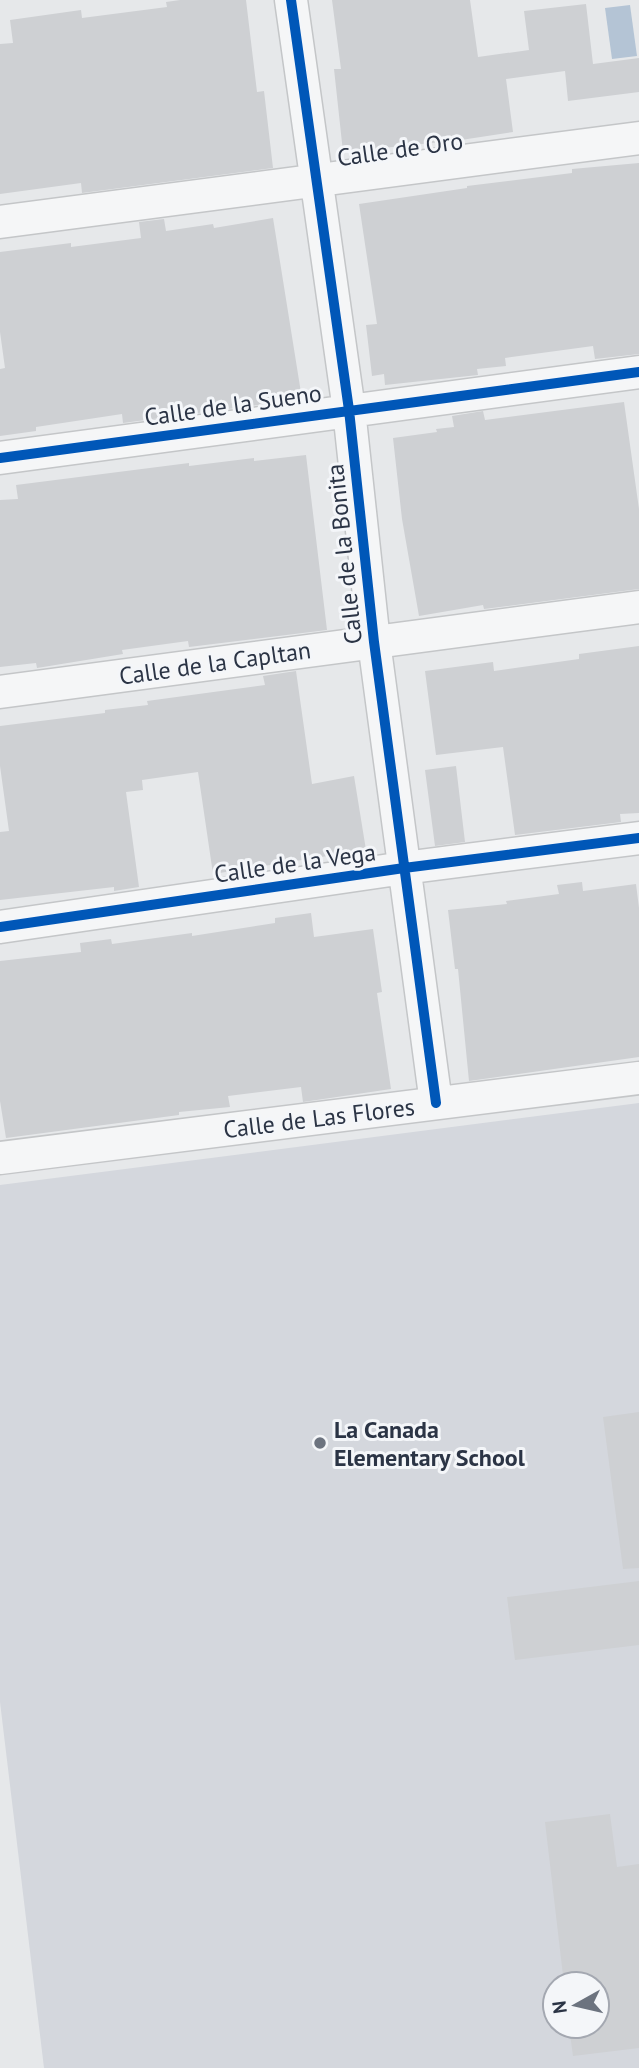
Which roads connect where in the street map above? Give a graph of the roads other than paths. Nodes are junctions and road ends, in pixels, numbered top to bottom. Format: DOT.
graph roads {
  1 [pos="291,0"];
  2 [pos="639,138"];
  3 [pos="317,182"];
  4 [pos="0,222"];
  5 [pos="639,372"];
  6 [pos="349,410"];
  7 [pos="0,458"];
  8 [pos="639,607"];
  9 [pos="374,642"];
  10 [pos="0,692"];
  11 [pos="639,838"];
  12 [pos="404,868"];
  13 [pos="0,927"];
  14 [pos="639,1078"];
  15 [pos="436,1104"];
  16 [pos="0,1158"];
  1 -- 3 [label="street, Calle de la Bonita"];
  2 -- 3 [label="street, Calle de Oro"];
  3 -- 4 [label="street, Calle de Oro"];
  3 -- 6 [label="street, Calle de la Bonita"];
  5 -- 6 [label="street, Calle de la Sueno"];
  6 -- 7 [label="street, Calle de la Sueno"];
  6 -- 9 [label="street, Calle de la Bonita"];
  8 -- 9 [label="street, Calle de la Capltan"];
  9 -- 10 [label="street, Calle de la Capltan"];
  9 -- 12 [label="street, Calle de la Bonita"];
  11 -- 12 [label="street, Calle de la Vega"];
  12 -- 13 [label="street, Calle de la Vega"];
  12 -- 15 [label="street, Calle de la Bonita"];
  14 -- 15 [label="street, Calle de Las Flores"];
  15 -- 16 [label="street, Calle de Las Flores"];
}
